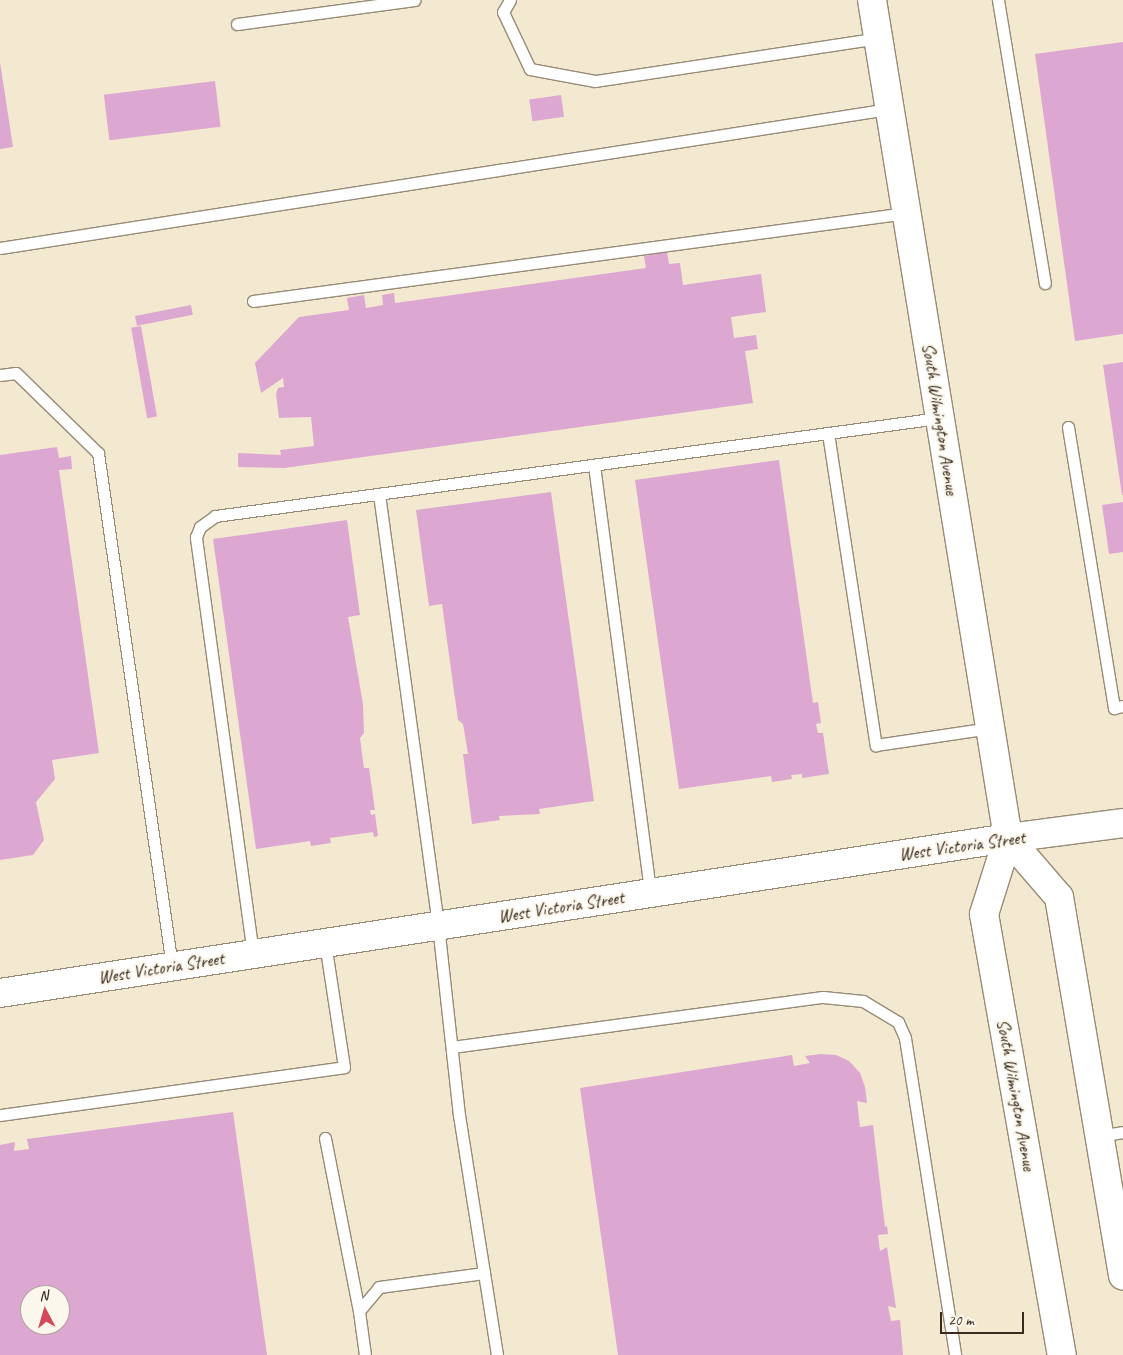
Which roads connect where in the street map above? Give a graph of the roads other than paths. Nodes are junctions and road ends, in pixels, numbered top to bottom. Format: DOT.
graph roads {
  1 [pos="414,0"];
  2 [pos="510,0"];
  3 [pos="872,0"];
  4 [pos="998,0"];
  5 [pos="237,24"];
  6 [pos="878,38"];
  7 [pos="889,109"];
  8 [pos="906,213"];
  9 [pos="0,248"];
  10 [pos="1045,283"];
  11 [pos="253,301"];
  12 [pos="0,375"];
  13 [pos="939,418"];
  14 [pos="1068,427"];
  15 [pos="828,433"];
  16 [pos="594,465"];
  17 [pos="379,494"];
  18 [pos="1123,706"];
  19 [pos="990,728"];
  20 [pos="1123,823"];
  21 [pos="1008,838"];
  22 [pos="650,893"];
  23 [pos="438,926"];
  24 [pos="326,942"];
  25 [pos="253,954"];
  26 [pos="172,966"];
  27 [pos="0,992"];
  28 [pos="452,1047"];
  29 [pos="0,1115"];
  30 [pos="1110,1134"];
  31 [pos="325,1138"];
  32 [pos="484,1273"];
  33 [pos="1123,1276"];
  34 [pos="359,1311"];
  35 [pos="365,1355"];
  36 [pos="497,1355"];
  37 [pos="955,1355"];
  38 [pos="1062,1355"];
  1 -- 5 [label="lane"];
  2 -- 6 [label="lane"];
  3 -- 6 [label="main road, South Wilmington Avenue"];
  4 -- 10 [label="lane"];
  6 -- 7 [label="main road, South Wilmington Avenue"];
  7 -- 8 [label="main road, South Wilmington Avenue"];
  7 -- 9 [label="lane"];
  8 -- 11 [label="lane"];
  8 -- 13 [label="main road, South Wilmington Avenue"];
  12 -- 26 [label="lane"];
  13 -- 15 [label="lane"];
  13 -- 19 [label="main road, South Wilmington Avenue"];
  14 -- 18 [label="lane"];
  15 -- 16 [label="lane"];
  15 -- 19 [label="lane"];
  16 -- 17 [label="lane"];
  16 -- 22 [label="lane"];
  17 -- 23 [label="lane"];
  17 -- 25 [label="lane"];
  19 -- 21 [label="main road, South Wilmington Avenue"];
  20 -- 21 [label="main road, West Victoria Street"];
  21 -- 22 [label="main road, West Victoria Street"];
  21 -- 30 [label="main road"];
  21 -- 38 [label="main road, South Wilmington Avenue"];
  22 -- 23 [label="main road, West Victoria Street"];
  23 -- 24 [label="main road, West Victoria Street"];
  23 -- 28 [label="lane"];
  24 -- 25 [label="main road, West Victoria Street"];
  24 -- 29 [label="lane"];
  25 -- 26 [label="main road, West Victoria Street"];
  26 -- 27 [label="main road, West Victoria Street"];
  28 -- 32 [label="lane"];
  28 -- 37 [label="lane"];
  30 -- 33 [label="main road"];
  31 -- 34 [label="lane"];
  32 -- 34 [label="lane"];
  32 -- 36 [label="lane"];
  34 -- 35 [label="lane"];
}
